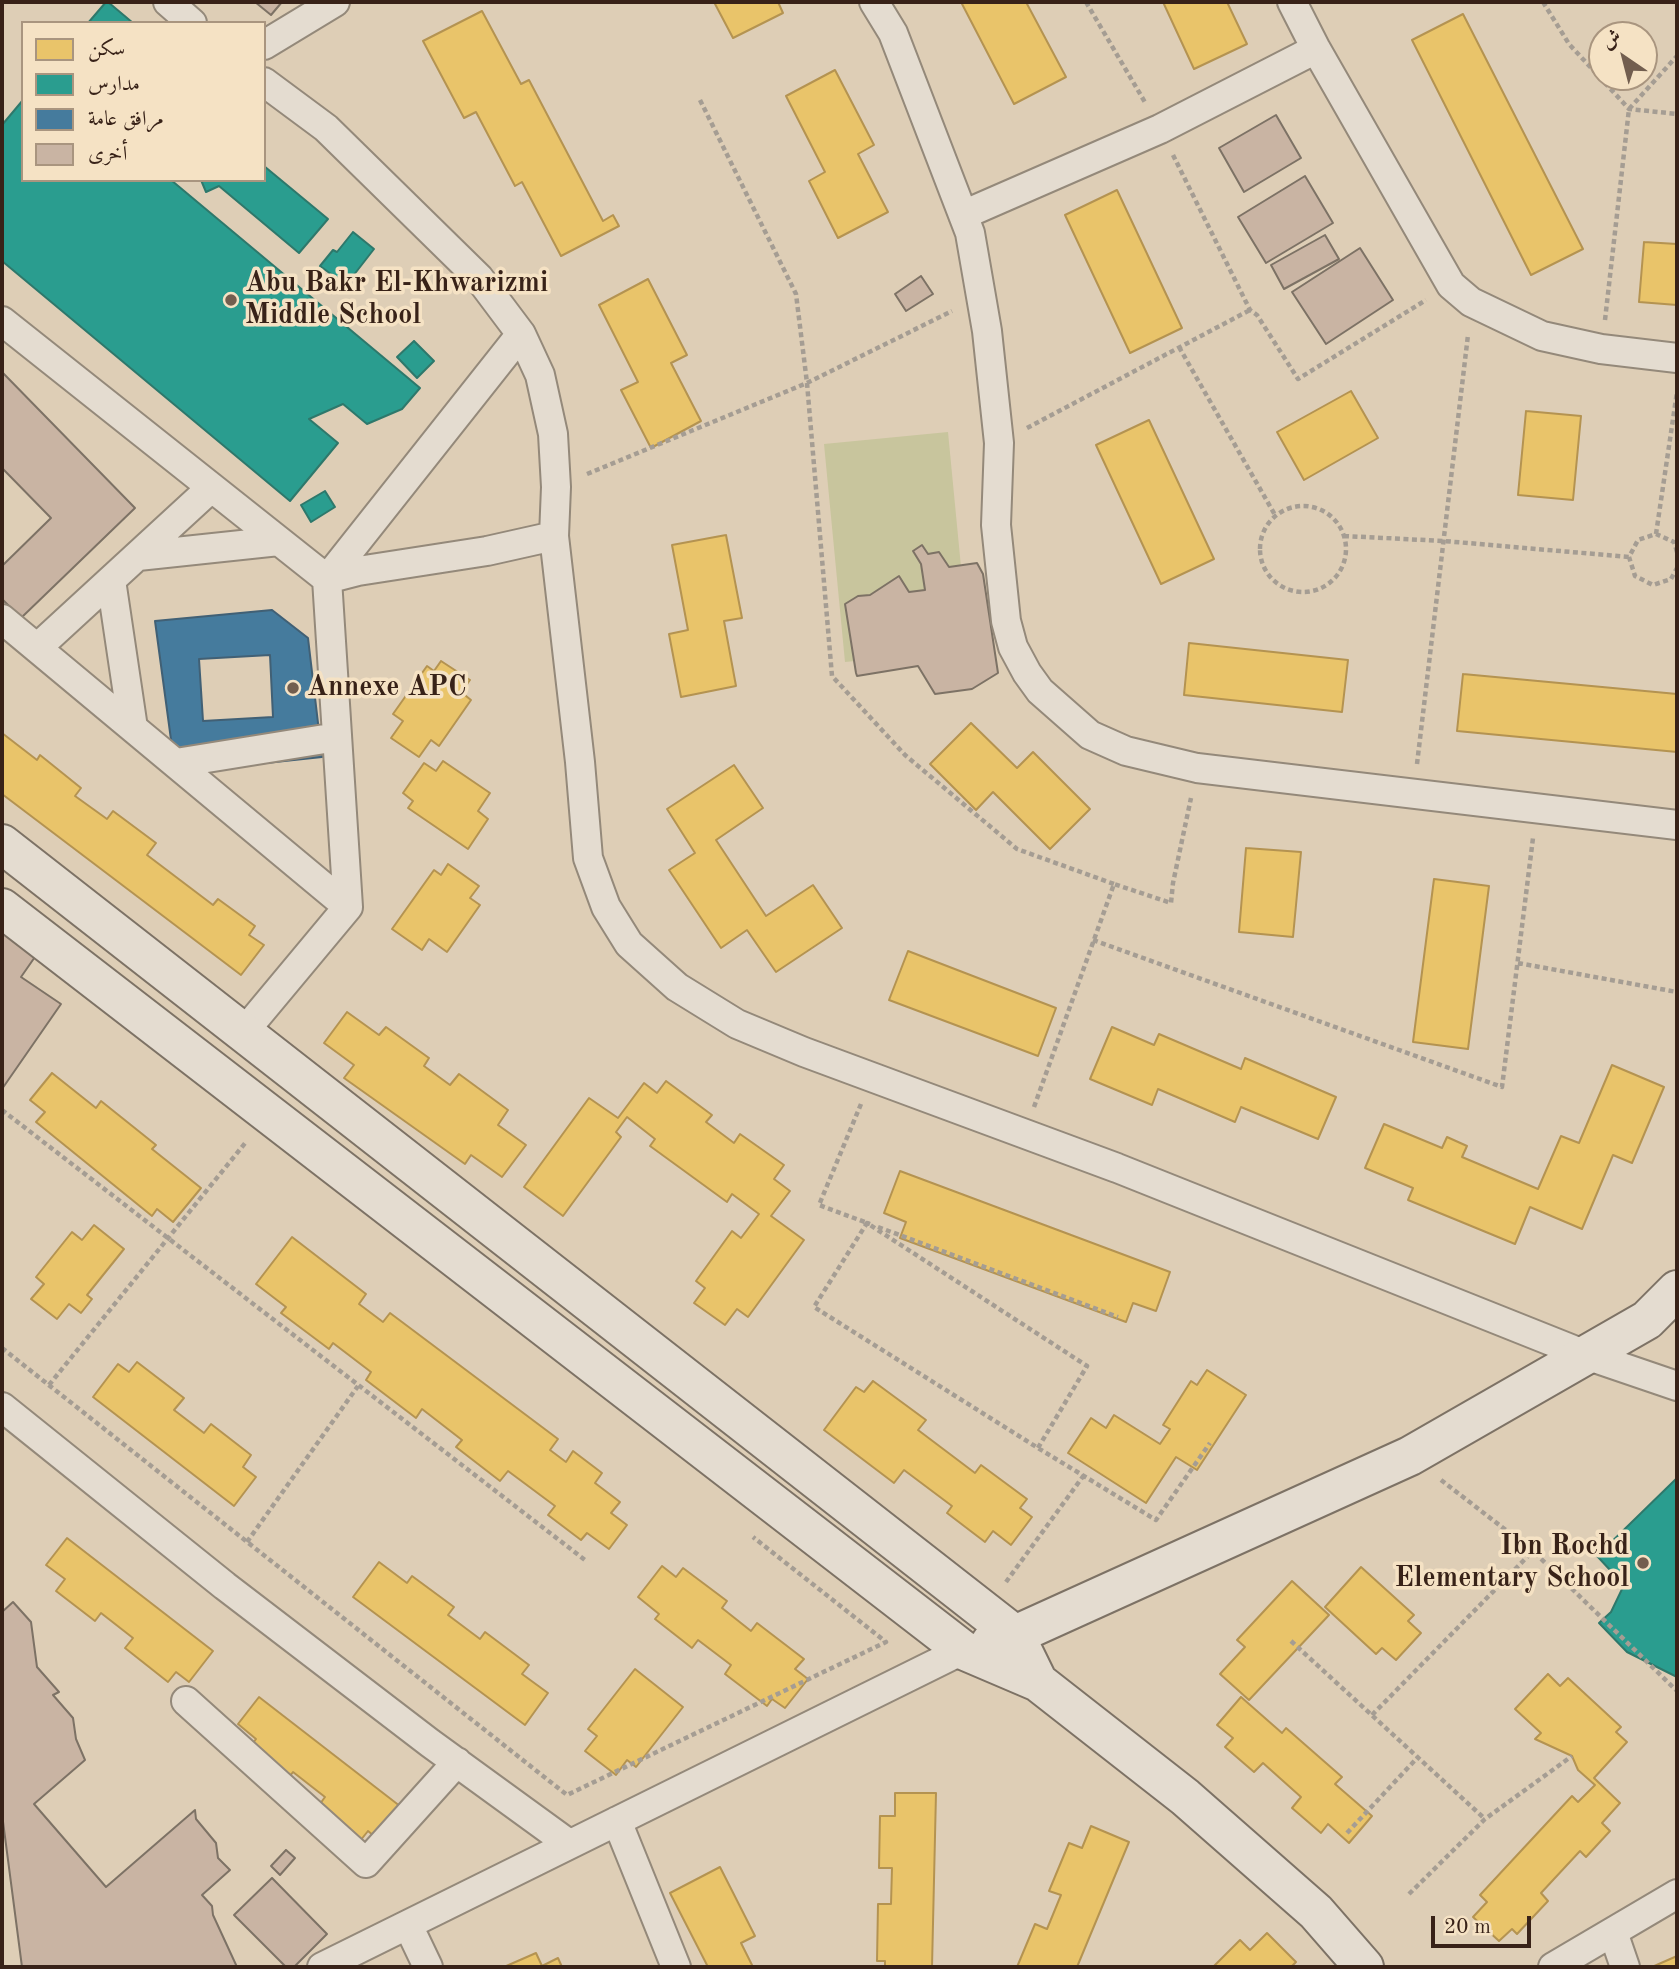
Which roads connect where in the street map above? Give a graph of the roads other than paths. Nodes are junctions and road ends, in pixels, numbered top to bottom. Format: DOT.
graph roads {
  1 [pos="168,2"];
  2 [pos="335,2"];
  3 [pos="874,2"];
  4 [pos="1292,2"];
  5 [pos="190,21"];
  6 [pos="266,45"];
  7 [pos="1316,49"];
  8 [pos="266,83"];
  9 [pos="963,215"];
  10 [pos="2,321"];
  11 [pos="521,334"];
  12 [pos="1677,358"];
  13 [pos="211,488"];
  14 [pos="554,536"];
  15 [pos="279,541"];
  16 [pos="138,556"];
  17 [pos="327,579"];
  18 [pos="111,580"];
  19 [pos="2,619"];
  20 [pos="37,649"];
  21 [pos="133,728"];
  22 [pos="337,737"];
  23 [pos="176,763"];
  24 [pos="1677,825"];
  25 [pos="2,844"];
  26 [pos="348,907"];
  27 [pos="2,908"];
  28 [pos="243,1032"];
  29 [pos="1677,1290"];
  30 [pos="1586,1355"];
  31 [pos="1677,1386"];
  32 [pos="2,1407"];
  33 [pos="1015,1635"];
  34 [pos="963,1650"];
  35 [pos="1038,1682"];
  36 [pos="186,1701"];
  37 [pos="457,1762"];
  38 [pos="617,1821"];
  39 [pos="569,1844"];
  40 [pos="1677,1894"];
  41 [pos="408,1924"];
  42 [pos="1613,1932"];
  43 [pos="322,1967"];
  44 [pos="428,1967"];
  45 [pos="676,1967"];
  46 [pos="1364,1967"];
  47 [pos="1553,1967"];
  48 [pos="1625,1967"];
  1 -- 5 [label="street"];
  2 -- 6 [label="street"];
  3 -- 9 [label="street"];
  4 -- 7 [label="street"];
  7 -- 9 [label="street"];
  7 -- 12 [label="street"];
  8 -- 11 [label="street"];
  9 -- 24 [label="street"];
  10 -- 13 [label="street"];
  11 -- 14 [label="street"];
  11 -- 17 [label="street"];
  13 -- 15 [label="street"];
  13 -- 16 [label="street"];
  14 -- 17 [label="street"];
  14 -- 30 [label="street"];
  15 -- 16 [label="street"];
  15 -- 17 [label="street"];
  16 -- 18 [label="street"];
  17 -- 22 [label="street"];
  18 -- 20 [label="street"];
  18 -- 21 [label="street"];
  19 -- 20 [label="street"];
  20 -- 21 [label="street"];
  21 -- 23 [label="street"];
  22 -- 23 [label="street"];
  22 -- 26 [label="street"];
  23 -- 26 [label="street"];
  25 -- 28 [label="main road"];
  26 -- 28 [label="street"];
  27 -- 34 [label="main road"];
  28 -- 33 [label="main road"];
  29 -- 30 [label="main road"];
  30 -- 31 [label="street"];
  30 -- 33 [label="main road"];
  32 -- 37 [label="street"];
  33 -- 34 [label="main road"];
  33 -- 35 [label="main road"];
  34 -- 35 [label="main road"];
  34 -- 38 [label="street"];
  35 -- 46 [label="main road"];
  36 -- 37 [label="street"];
  37 -- 39 [label="street"];
  38 -- 39 [label="street"];
  38 -- 45 [label="street"];
  39 -- 41 [label="street"];
  40 -- 42 [label="street"];
  41 -- 43 [label="street"];
  41 -- 44 [label="street"];
  42 -- 47 [label="street"];
  42 -- 48 [label="street"];
}
